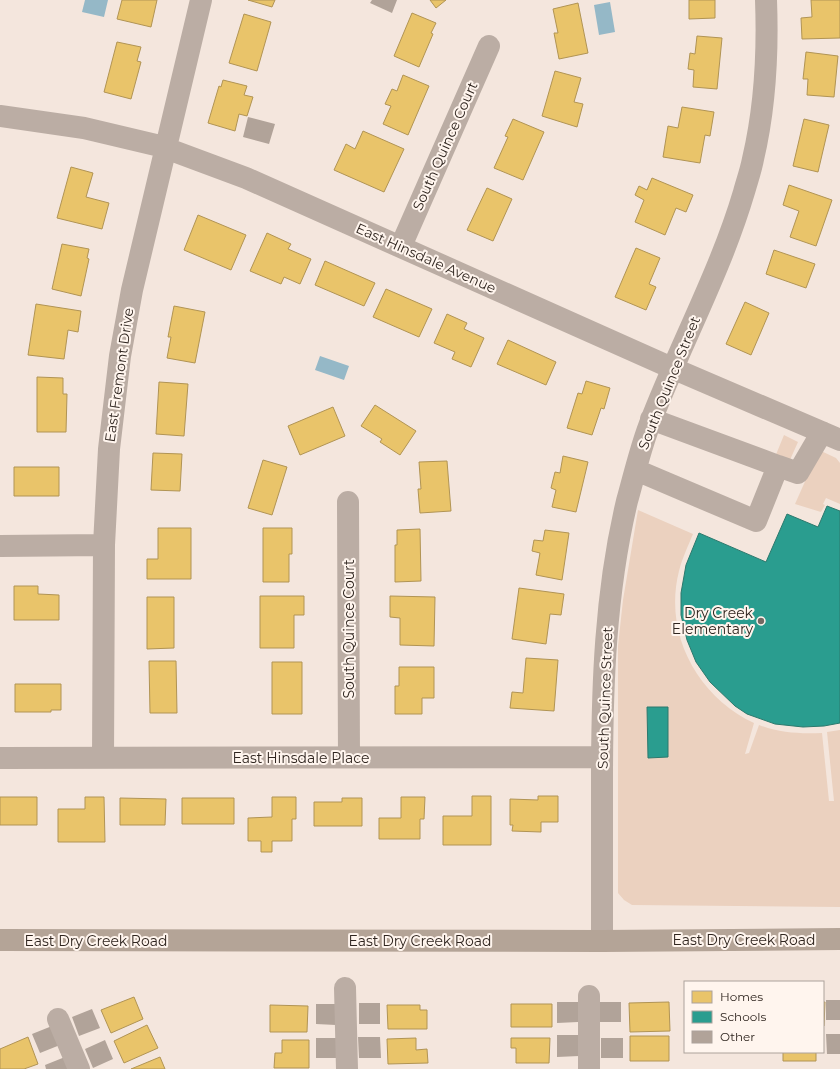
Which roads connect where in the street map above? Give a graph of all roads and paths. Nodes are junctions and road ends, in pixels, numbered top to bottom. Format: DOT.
graph roads {
  1 [pos="201,0"];
  2 [pos="766,0"];
  3 [pos="489,46"];
  4 [pos="0,116"];
  5 [pos="165,148"];
  6 [pos="401,246"];
  7 [pos="672,368"];
  8 [pos="652,419"];
  9 [pos="831,436"];
  10 [pos="778,466"];
  11 [pos="636,470"];
  12 [pos="348,502"];
  13 [pos="104,545"];
  14 [pos="0,546"];
  15 [pos="349,757"];
  16 [pos="602,757"];
  17 [pos="0,758"];
  18 [pos="103,758"];
  19 [pos="840,939"];
  20 [pos="0,940"];
  21 [pos="602,941"];
  22 [pos="345,988"];
  23 [pos="589,996"];
  24 [pos="58,1019"];
  25 [pos="79,1069"];
  26 [pos="347,1069"];
  27 [pos="590,1069"];
  1 -- 5 [label="street, East Fremont Drive"];
  2 -- 7 [label="street, South Quince Street"];
  3 -- 6 [label="street, South Quince Court"];
  4 -- 5 [label="street, East Hinsdale Avenue"];
  5 -- 6 [label="street, East Hinsdale Avenue"];
  5 -- 13 [label="street, East Fremont Drive"];
  6 -- 7 [label="street, East Hinsdale Avenue"];
  7 -- 8 [label="street, South Quince Street"];
  7 -- 9 [label="street, East Hinsdale Avenue"];
  8 -- 10 [label="street"];
  8 -- 11 [label="street, South Quince Street"];
  9 -- 10 [label="street"];
  10 -- 11 [label="street"];
  11 -- 16 [label="street, South Quince Street"];
  12 -- 15 [label="street, South Quince Court"];
  13 -- 14 [label="street"];
  13 -- 18 [label="street, East Fremont Drive"];
  15 -- 16 [label="street, East Hinsdale Place"];
  15 -- 18 [label="street, East Hinsdale Place"];
  16 -- 21 [label="street, South Quince Street"];
  17 -- 18 [label="street, East Hinsdale Place"];
  19 -- 21 [label="main road, East Dry Creek Road"];
  20 -- 21 [label="main road, East Dry Creek Road"];
  22 -- 26 [label="street"];
  23 -- 27 [label="street"];
  24 -- 25 [label="street"];
}
